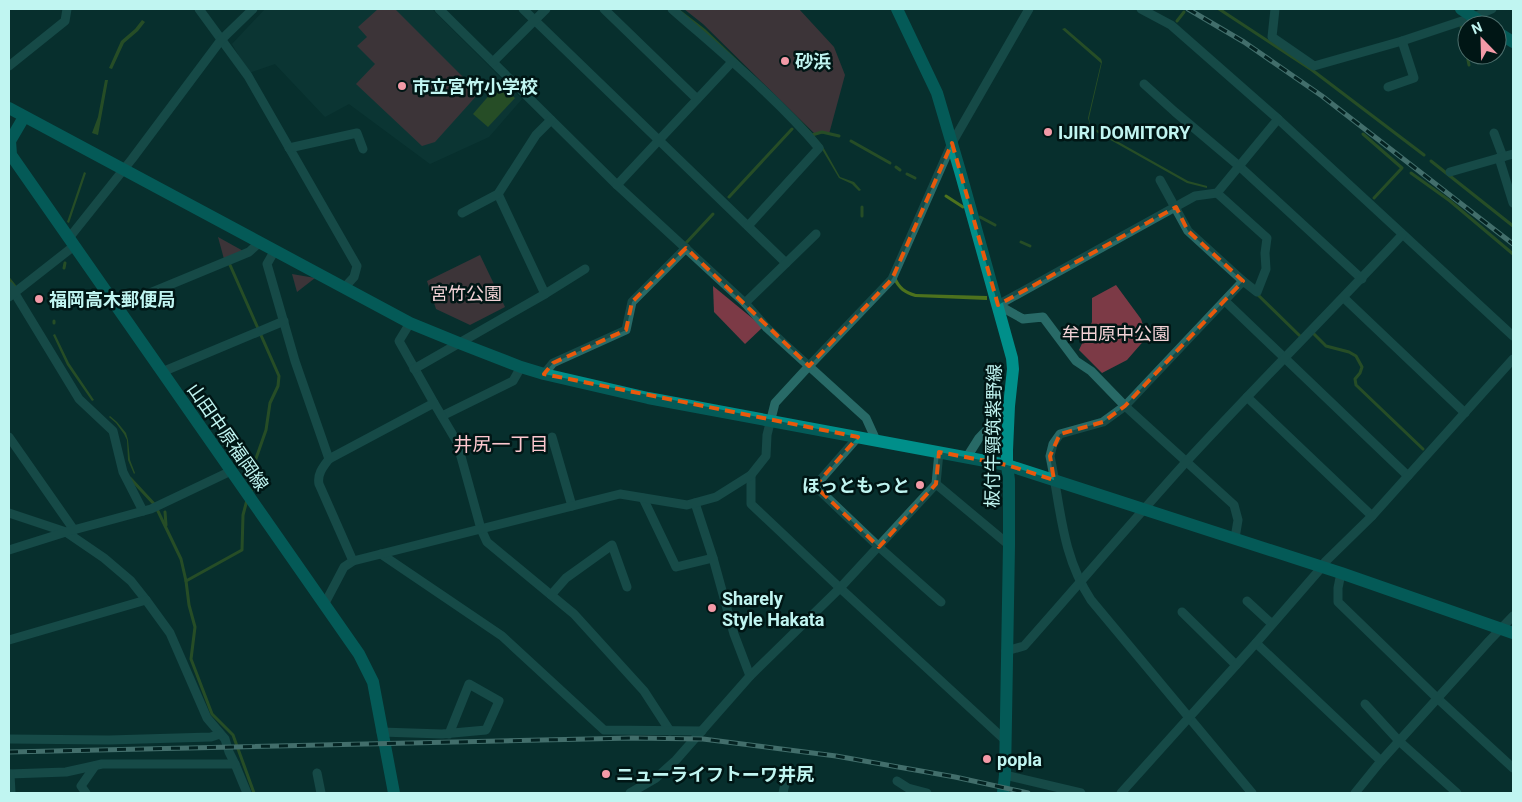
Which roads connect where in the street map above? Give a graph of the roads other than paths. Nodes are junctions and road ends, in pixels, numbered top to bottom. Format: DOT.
graph roads {
  1 [pos="67,9"];
  2 [pos="199,9"];
  3 [pos="253,9"];
  4 [pos="439,9"];
  5 [pos="523,9"];
  6 [pos="546,9"];
  7 [pos="604,9"];
  8 [pos="672,9"];
  9 [pos="897,9"];
  10 [pos="1028,9"];
  11 [pos="1141,9"];
  12 [pos="1275,9"];
  13 [pos="1492,9"];
  14 [pos="1478,15"];
  15 [pos="535,20"];
  16 [pos="1457,23"];
  17 [pos="221,40"];
  18 [pos="1402,41"];
  19 [pos="493,62"];
  20 [pos="732,62"];
  21 [pos="9,66"];
  22 [pos="1144,84"];
  23 [pos="1388,86"];
  24 [pos="697,100"];
  25 [pos="9,108"];
  26 [pos="24,117"];
  27 [pos="1278,119"];
  28 [pos="551,120"];
  29 [pos="1494,133"];
  30 [pos="659,140"];
  31 [pos="952,143"];
  32 [pos="289,148"];
  33 [pos="363,149"];
  34 [pos="1513,154"];
  35 [pos="1501,158"];
  36 [pos="1239,166"];
  37 [pos="124,169"];
  38 [pos="1450,172"];
  39 [pos="1160,180"];
  40 [pos="617,185"];
  41 [pos="1217,192"];
  42 [pos="498,194"];
  43 [pos="1513,203"];
  44 [pos="1176,207"];
  45 [pos="462,213"];
  46 [pos="748,226"];
  47 [pos="816,234"];
  48 [pos="1402,235"];
  49 [pos="71,242"];
  50 [pos="260,242"];
  51 [pos="686,248"];
  52 [pos="275,250"];
  53 [pos="786,263"];
  54 [pos="584,269"];
  55 [pos="1362,278"];
  56 [pos="1244,281"];
  57 [pos="344,288"];
  58 [pos="14,291"];
  59 [pos="546,294"];
  60 [pos="1344,298"];
  61 [pos="1225,301"];
  62 [pos="744,303"];
  63 [pos="998,305"];
  64 [pos="116,307"];
  65 [pos="284,321"];
  66 [pos="410,323"];
  67 [pos="1513,336"];
  68 [pos="459,343"];
  69 [pos="1286,358"];
  70 [pos="1513,359"];
  71 [pos="809,366"];
  72 [pos="521,367"];
  73 [pos="414,369"];
  74 [pos="162,372"];
  75 [pos="544,374"];
  76 [pos="1247,397"];
  77 [pos="434,404"];
  78 [pos="1009,406"];
  79 [pos="1126,406"];
  80 [pos="1465,413"];
  81 [pos="442,416"];
  82 [pos="770,421"];
  83 [pos="9,437"];
  84 [pos="552,437"];
  85 [pos="858,437"];
  86 [pos="876,440"];
  87 [pos="939,452"];
  88 [pos="967,457"];
  89 [pos="329,459"];
  90 [pos="1186,462"];
  91 [pos="1006,465"];
  92 [pos="231,471"];
  93 [pos="751,475"];
  94 [pos="1408,476"];
  95 [pos="1054,480"];
  96 [pos="936,484"];
  97 [pos="643,498"];
  98 [pos="695,503"];
  99 [pos="572,506"];
  100 [pos="1144,509"];
  101 [pos="147,510"];
  102 [pos="9,513"];
  103 [pos="1372,516"];
  104 [pos="481,529"];
  105 [pos="70,531"];
  106 [pos="1235,538"];
  107 [pos="1009,545"];
  108 [pos="878,547"];
  109 [pos="9,550"];
  110 [pos="381,554"];
  111 [pos="713,558"];
  112 [pos="353,561"];
  113 [pos="1322,567"];
  114 [pos="1341,572"];
  115 [pos="1080,583"];
  116 [pos="627,588"];
  117 [pos="840,588"];
  118 [pos="551,595"];
  119 [pos="146,600"];
  120 [pos="1247,601"];
  121 [pos="940,602"];
  122 [pos="324,605"];
  123 [pos="1182,612"];
  124 [pos="1513,616"];
  125 [pos="1272,624"];
  126 [pos="1508,631"];
  127 [pos="9,640"];
  128 [pos="1256,643"];
  129 [pos="1006,650"];
  130 [pos="1236,665"];
  131 [pos="750,676"];
  132 [pos="1437,698"];
  133 [pos="1365,704"];
  134 [pos="1188,717"];
  135 [pos="670,731"];
  136 [pos="702,731"];
  137 [pos="381,732"];
  138 [pos="220,734"];
  139 [pos="449,734"];
  140 [pos="9,739"];
  141 [pos="1005,740"];
  142 [pos="1399,741"];
  143 [pos="1380,761"];
  144 [pos="235,764"];
  145 [pos="95,766"];
  146 [pos="1513,768"];
  147 [pos="788,770"];
  148 [pos="317,773"];
  149 [pos="9,774"];
  150 [pos="1005,775"];
  151 [pos="897,781"];
  152 [pos="907,791"];
  153 [pos="11,793"];
  154 [pos="86,793"];
  155 [pos="247,793"];
  156 [pos="321,793"];
  157 [pos="394,793"];
  158 [pos="630,793"];
  159 [pos="783,793"];
  160 [pos="927,793"];
  161 [pos="1003,793"];
  162 [pos="1081,793"];
  163 [pos="1121,793"];
  164 [pos="1252,793"];
  165 [pos="1355,793"];
  166 [pos="1457,793"];
  1 -- 21 [label="street"];
  2 -- 17 [label="street"];
  3 -- 17 [label="street"];
  4 -- 19 [label="street"];
  5 -- 15 [label="street"];
  6 -- 15 [label="street"];
  7 -- 24 [label="street"];
  8 -- 20 [label="street"];
  9 -- 31 [label="street, 板付牛頸筑紫野線"];
  10 -- 31 [label="street"];
  11 -- 27 [label="street"];
  12 -- 18 [label="street"];
  13 -- 14 [label="street"];
  15 -- 19 [label="street"];
  15 -- 30 [label="street"];
  16 -- 18 [label="street"];
  17 -- 32 [label="street"];
  17 -- 37 [label="street"];
  18 -- 23 [label="street"];
  19 -- 28 [label="street"];
  20 -- 24 [label="street"];
  20 -- 46 [label="street"];
  22 -- 36 [label="street"];
  24 -- 30 [label="street"];
  25 -- 26 [label="street"];
  26 -- 37 [label="street"];
  26 -- 49 [label="street, 山田中原福岡線"];
  27 -- 36 [label="street"];
  27 -- 48 [label="street"];
  28 -- 40 [label="street"];
  28 -- 42 [label="street"];
  29 -- 35 [label="street"];
  30 -- 40 [label="street"];
  30 -- 46 [label="street"];
  31 -- 63 [label="street, 板付牛頸筑紫野線"];
  31 -- 71 [label="street"];
  32 -- 33 [label="street"];
  32 -- 57 [label="street"];
  34 -- 35 [label="street"];
  35 -- 38 [label="street"];
  35 -- 43 [label="street"];
  36 -- 41 [label="street"];
  36 -- 55 [label="street"];
  37 -- 49 [label="street"];
  37 -- 50 [label="street"];
  39 -- 44 [label="street"];
  40 -- 51 [label="street"];
  41 -- 44 [label="street"];
  41 -- 56 [label="street"];
  42 -- 45 [label="street"];
  42 -- 59 [label="street"];
  44 -- 56 [label="street"];
  44 -- 63 [label="street"];
  46 -- 53 [label="street"];
  47 -- 53 [label="street"];
  48 -- 55 [label="street"];
  48 -- 67 [label="street"];
  49 -- 58 [label="street"];
  49 -- 64 [label="street, 山田中原福岡線"];
  50 -- 52 [label="street"];
  50 -- 64 [label="street"];
  51 -- 62 [label="street"];
  51 -- 75 [label="street"];
  52 -- 57 [label="street"];
  52 -- 65 [label="street"];
  53 -- 62 [label="street"];
  54 -- 59 [label="street"];
  55 -- 60 [label="street"];
  56 -- 61 [label="street"];
  57 -- 66 [label="street"];
  58 -- 101 [label="street"];
  59 -- 68 [label="street"];
  60 -- 69 [label="street"];
  60 -- 80 [label="street"];
  61 -- 69 [label="street"];
  61 -- 79 [label="street"];
  62 -- 71 [label="street"];
  63 -- 78 [label="street, 板付牛頸筑紫野線"];
  63 -- 79 [label="street"];
  64 -- 74 [label="street, 山田中原福岡線"];
  65 -- 74 [label="street"];
  65 -- 89 [label="street"];
  66 -- 68 [label="street"];
  66 -- 73 [label="street"];
  68 -- 72 [label="street"];
  68 -- 73 [label="street"];
  69 -- 76 [label="street"];
  69 -- 94 [label="street"];
  70 -- 80 [label="street"];
  71 -- 82 [label="street"];
  71 -- 86 [label="street"];
  72 -- 75 [label="street"];
  72 -- 81 [label="street"];
  73 -- 77 [label="street"];
  74 -- 92 [label="street, 山田中原福岡線"];
  75 -- 82 [label="street"];
  76 -- 90 [label="street"];
  76 -- 103 [label="street"];
  77 -- 81 [label="street"];
  77 -- 89 [label="street"];
  78 -- 88 [label="street"];
  78 -- 91 [label="street, 板付牛頸筑紫野線"];
  79 -- 90 [label="street"];
  79 -- 95 [label="street"];
  80 -- 94 [label="street"];
  81 -- 104 [label="street"];
  82 -- 85 [label="street"];
  82 -- 93 [label="street"];
  83 -- 105 [label="street"];
  84 -- 99 [label="street"];
  85 -- 86 [label="street"];
  85 -- 108 [label="street"];
  86 -- 87 [label="street"];
  87 -- 88 [label="street"];
  87 -- 96 [label="street"];
  88 -- 91 [label="street"];
  89 -- 112 [label="street"];
  90 -- 100 [label="street"];
  90 -- 106 [label="street"];
  91 -- 95 [label="street"];
  91 -- 107 [label="street, 板付牛頸筑紫野線"];
  92 -- 101 [label="street"];
  92 -- 122 [label="street, 山田中原福岡線"];
  93 -- 98 [label="street"];
  93 -- 117 [label="street"];
  94 -- 103 [label="street"];
  95 -- 100 [label="street"];
  95 -- 115 [label="street"];
  96 -- 107 [label="street"];
  96 -- 108 [label="street"];
  97 -- 98 [label="street"];
  97 -- 99 [label="street"];
  97 -- 111 [label="street"];
  98 -- 111 [label="street"];
  99 -- 104 [label="street"];
  100 -- 106 [label="street"];
  100 -- 115 [label="street"];
  101 -- 105 [label="street"];
  102 -- 105 [label="street"];
  103 -- 113 [label="street"];
  104 -- 110 [label="street"];
  104 -- 118 [label="street"];
  105 -- 109 [label="street"];
  105 -- 119 [label="street"];
  106 -- 113 [label="street"];
  107 -- 129 [label="street, 板付牛頸筑紫野線"];
  108 -- 117 [label="street"];
  108 -- 121 [label="street"];
  110 -- 112 [label="street"];
  110 -- 135 [label="street"];
  111 -- 131 [label="street"];
  112 -- 122 [label="street"];
  113 -- 114 [label="street"];
  113 -- 125 [label="street"];
  114 -- 126 [label="street"];
  114 -- 132 [label="street"];
  115 -- 129 [label="street"];
  115 -- 134 [label="street"];
  116 -- 118 [label="street"];
  117 -- 131 [label="street"];
  117 -- 141 [label="street"];
  118 -- 135 [label="street"];
  119 -- 127 [label="street"];
  119 -- 138 [label="street"];
  120 -- 125 [label="street"];
  122 -- 137 [label="street, 山田中原福岡線"];
  123 -- 130 [label="street"];
  124 -- 126 [label="street"];
  125 -- 128 [label="street"];
  126 -- 132 [label="street"];
  128 -- 130 [label="street"];
  128 -- 143 [label="street"];
  129 -- 141 [label="street, 板付牛頸筑紫野線"];
  130 -- 134 [label="street"];
  131 -- 136 [label="street"];
  132 -- 142 [label="street"];
  132 -- 146 [label="street"];
  133 -- 142 [label="street"];
  134 -- 163 [label="street"];
  134 -- 164 [label="street"];
  135 -- 136 [label="street"];
  136 -- 158 [label="street"];
  137 -- 139 [label="street"];
  137 -- 157 [label="street, 山田中原福岡線"];
  138 -- 140 [label="street"];
  138 -- 144 [label="street"];
  139 -- 139 [label="street"];
  141 -- 150 [label="street, 板付牛頸筑紫野線"];
  142 -- 143 [label="street"];
  142 -- 166 [label="street"];
  143 -- 165 [label="street"];
  144 -- 145 [label="street"];
  144 -- 155 [label="street"];
  145 -- 149 [label="street"];
  145 -- 154 [label="street"];
  147 -- 159 [label="street"];
  148 -- 156 [label="street"];
  149 -- 153 [label="street"];
  150 -- 161 [label="street, 板付牛頸筑紫野線"];
  150 -- 162 [label="street"];
  151 -- 152 [label="street"];
  152 -- 160 [label="street"];
}
